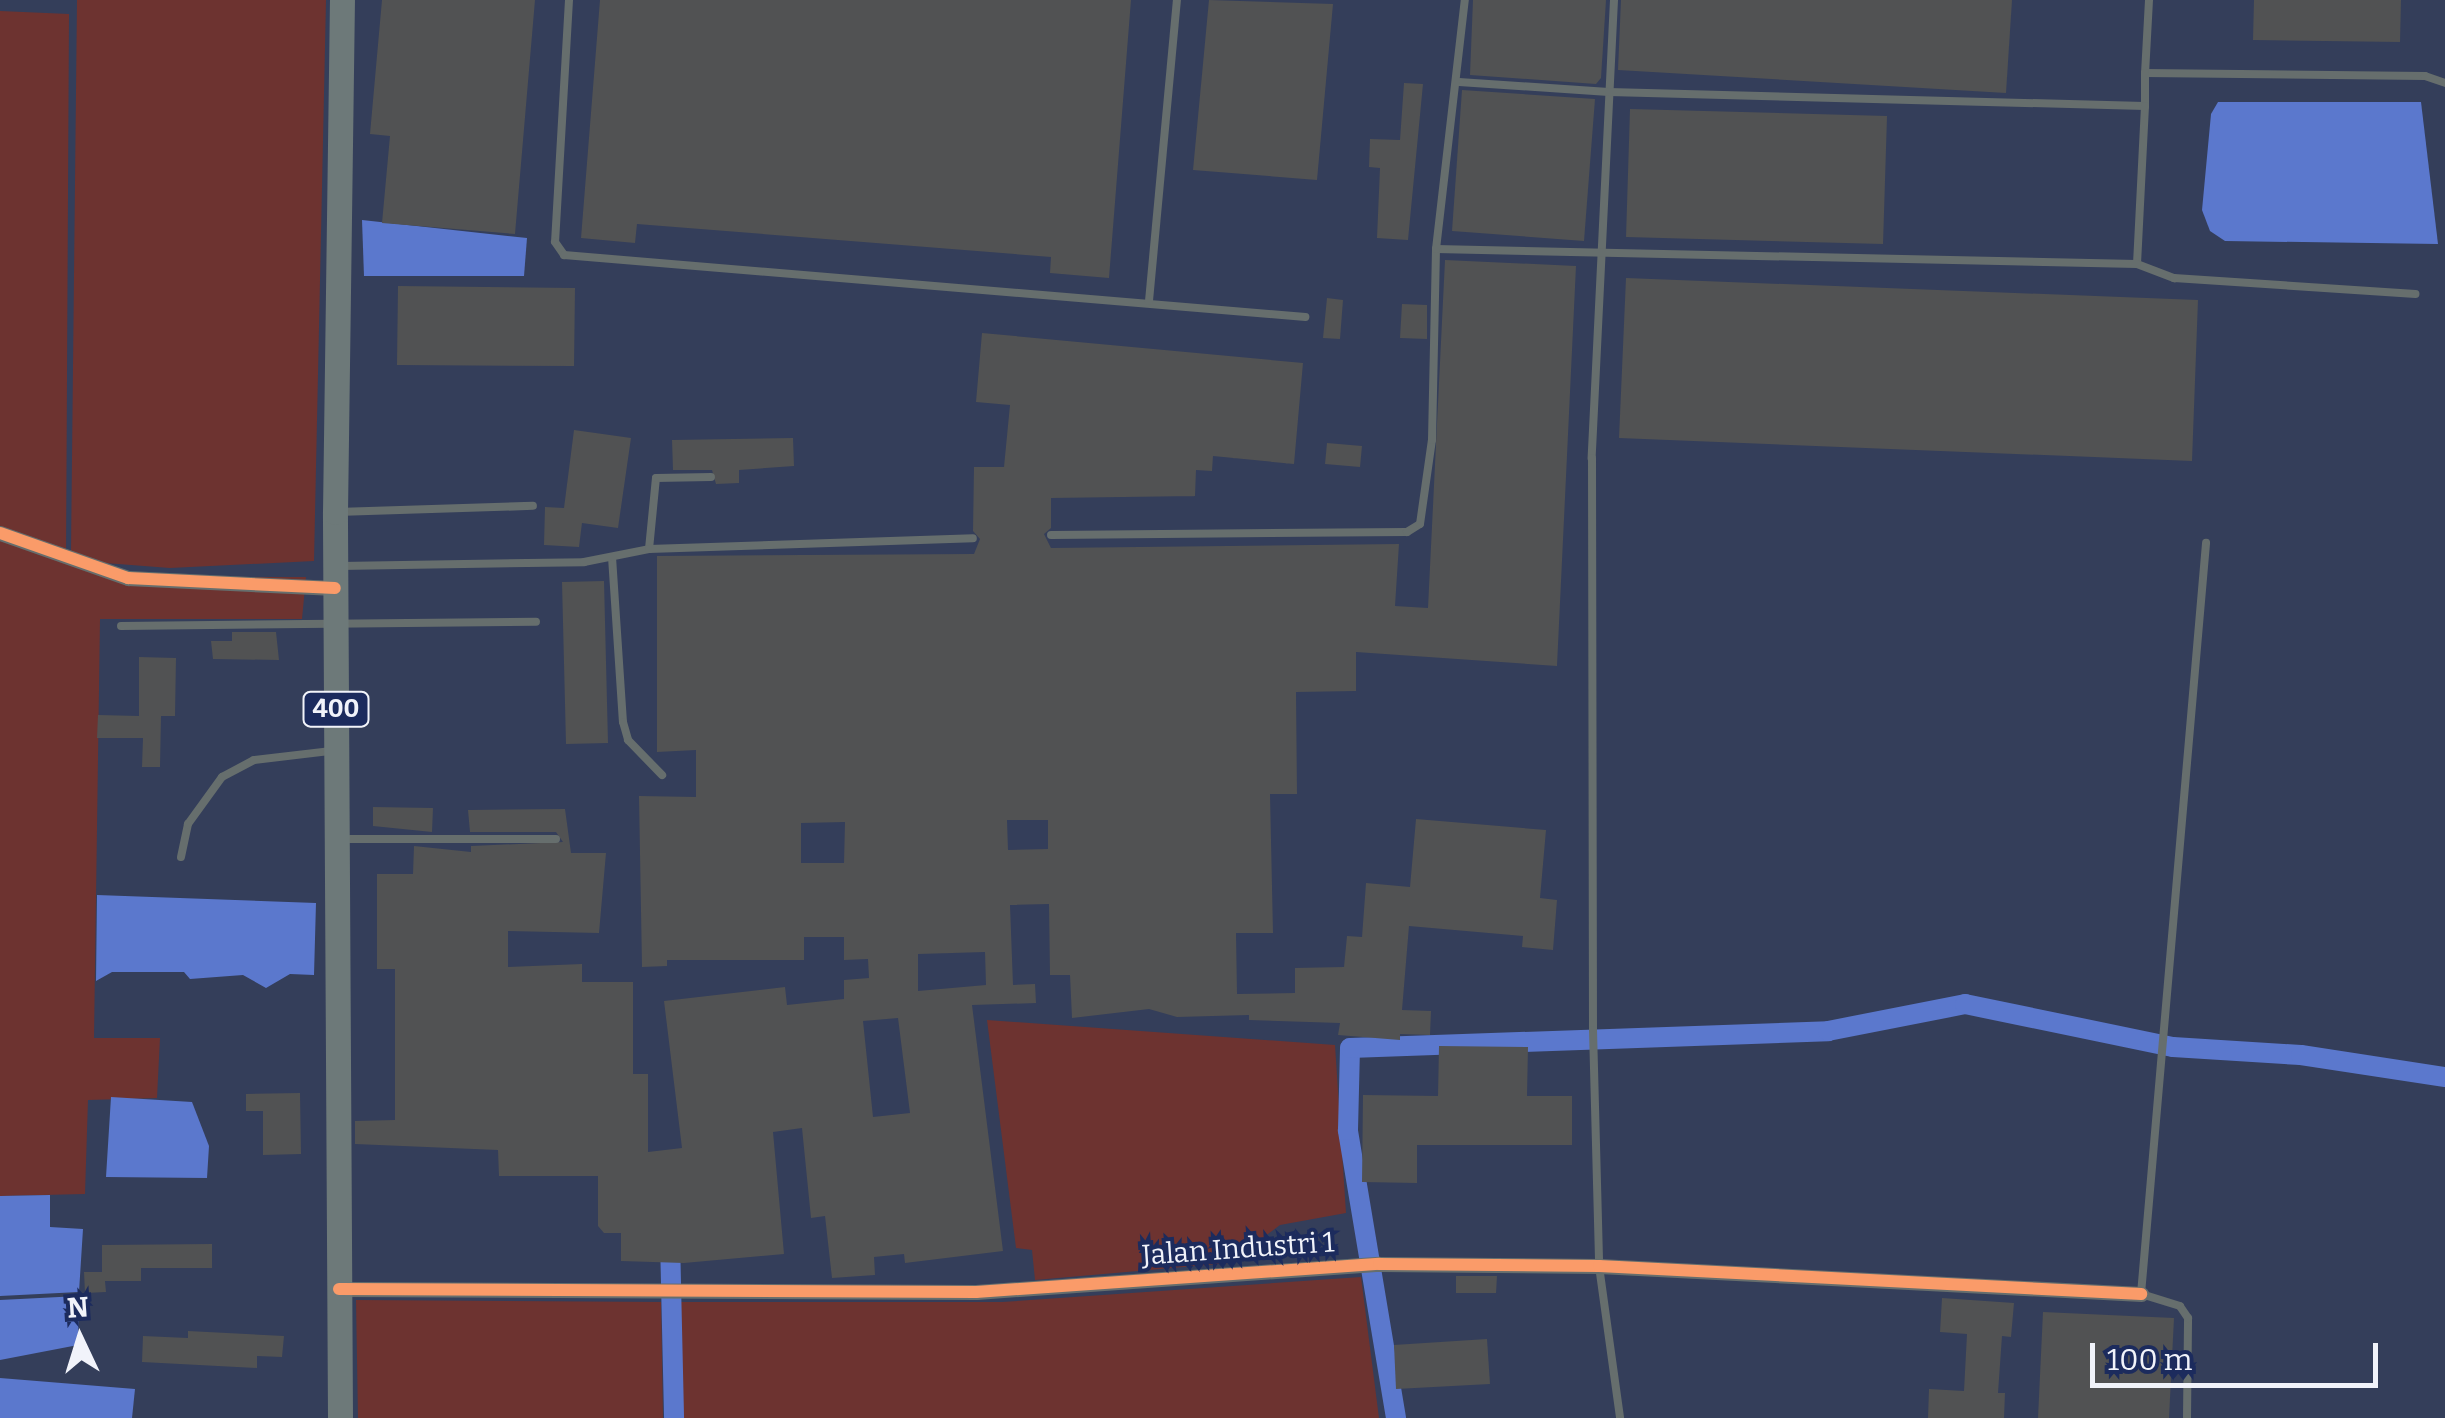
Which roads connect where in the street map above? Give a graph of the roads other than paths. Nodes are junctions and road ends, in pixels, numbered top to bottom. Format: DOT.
graph roads {
  1 [pos="342,0"];
  2 [pos="569,0"];
  3 [pos="1178,0"];
  4 [pos="1465,0"];
  5 [pos="1614,0"];
  6 [pos="2149,0"];
  7 [pos="2145,73"];
  8 [pos="1459,82"];
  9 [pos="2445,83"];
  10 [pos="1609,92"];
  11 [pos="2145,106"];
  12 [pos="1436,249"];
  13 [pos="1602,252"];
  14 [pos="2137,264"];
  15 [pos="2415,294"];
  16 [pos="1149,301"];
  17 [pos="1304,317"];
  18 [pos="711,477"];
  19 [pos="533,506"];
  20 [pos="335,512"];
  21 [pos="0,534"];
  22 [pos="1052,535"];
  23 [pos="973,538"];
  24 [pos="2206,542"];
  25 [pos="649,550"];
  26 [pos="612,557"];
  27 [pos="335,577"];
  28 [pos="335,620"];
  29 [pos="536,622"];
  30 [pos="121,626"];
  31 [pos="336,751"];
  32 [pos="662,775"];
  33 [pos="336,839"];
  34 [pos="556,839"];
  35 [pos="181,857"];
  36 [pos="1599,1266"];
  37 [pos="339,1289"];
  38 [pos="2140,1294"];
  39 [pos="340,1418"];
  40 [pos="1620,1418"];
  41 [pos="2187,1418"];
  1 -- 20 [label="main road, 400"];
  2 -- 16 [label="lane"];
  3 -- 16 [label="lane"];
  4 -- 8 [label="lane"];
  5 -- 10 [label="lane"];
  6 -- 7 [label="lane"];
  7 -- 9 [label="lane"];
  7 -- 11 [label="lane"];
  8 -- 10 [label="lane"];
  8 -- 12 [label="lane"];
  10 -- 11 [label="lane"];
  10 -- 13 [label="lane"];
  11 -- 14 [label="lane"];
  12 -- 13 [label="lane"];
  12 -- 22 [label="lane"];
  13 -- 14 [label="lane"];
  13 -- 36 [label="lane"];
  14 -- 15 [label="lane"];
  16 -- 17 [label="lane"];
  18 -- 25 [label="lane"];
  19 -- 20 [label="lane"];
  20 -- 27 [label="main road, 400"];
  21 -- 27 [label="street"];
  23 -- 25 [label="lane"];
  24 -- 38 [label="lane"];
  25 -- 26 [label="lane"];
  26 -- 27 [label="lane"];
  26 -- 32 [label="lane"];
  27 -- 28 [label="main road, 400"];
  28 -- 29 [label="lane"];
  28 -- 30 [label="lane"];
  28 -- 31 [label="main road, 400"];
  31 -- 33 [label="main road, 400"];
  31 -- 35 [label="lane"];
  33 -- 34 [label="lane"];
  33 -- 37 [label="main road, 400"];
  36 -- 37 [label="street, Jalan Industri 1"];
  36 -- 38 [label="street, Jalan Industri 1"];
  36 -- 40 [label="lane"];
  37 -- 39 [label="main road, 400"];
  38 -- 41 [label="lane"];
}
